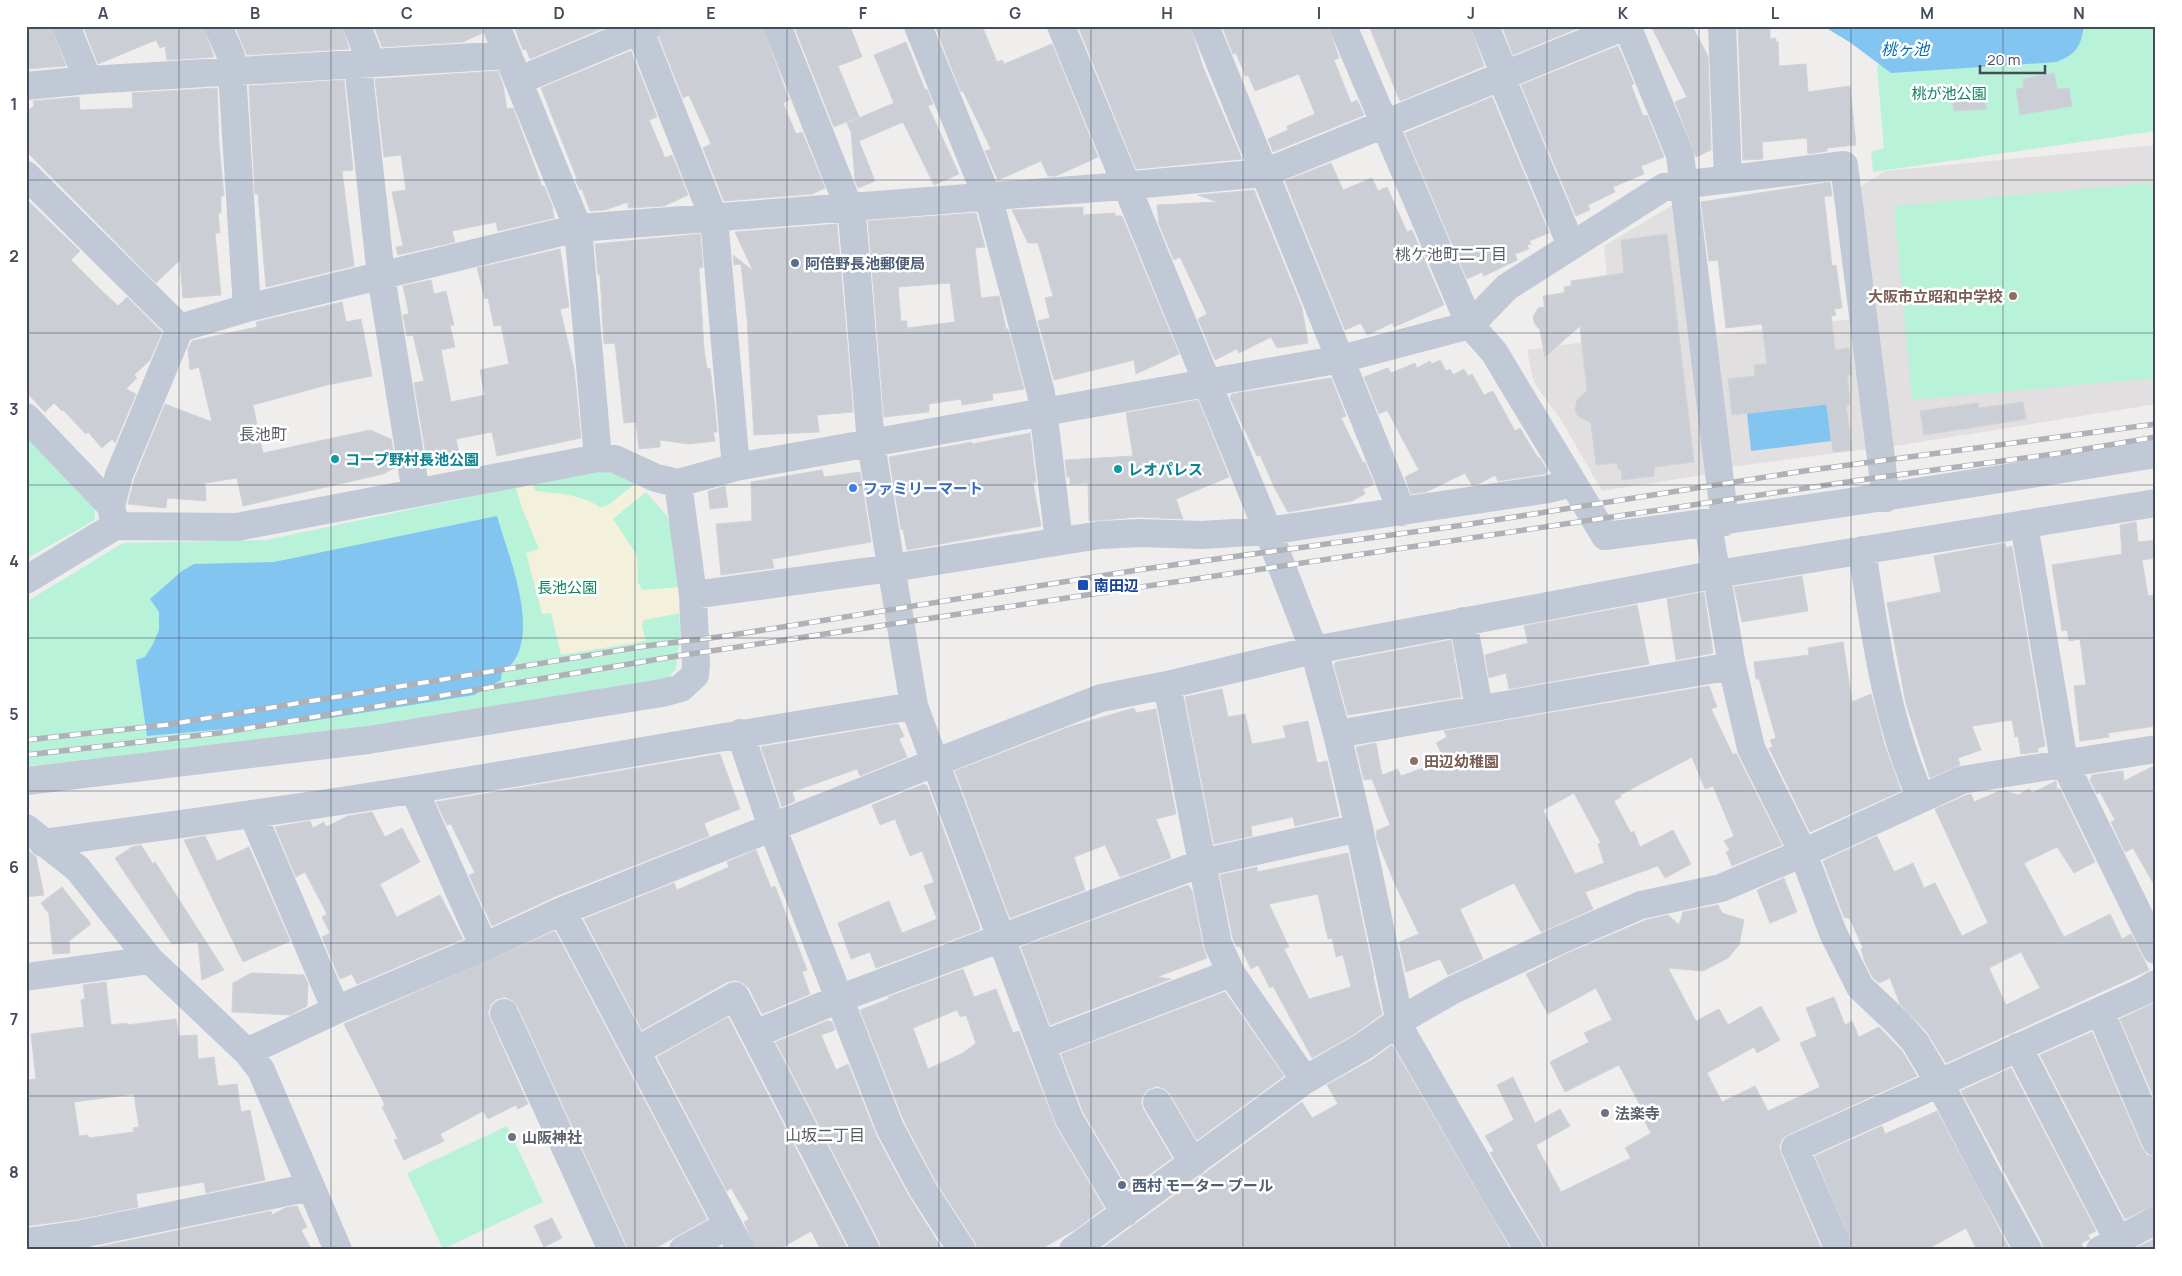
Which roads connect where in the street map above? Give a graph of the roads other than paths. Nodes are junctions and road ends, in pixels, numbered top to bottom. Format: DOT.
graph roads {
  1 [pos="66,26"];
  2 [pos="218,26"];
  3 [pos="357,26"];
  4 [pos="496,26"];
  5 [pos="777,26"];
  6 [pos="918,26"];
  7 [pos="1061,26"];
  8 [pos="1205,26"];
  9 [pos="1343,26"];
  10 [pos="1485,26"];
  11 [pos="1626,26"];
  12 [pos="1722,26"];
  13 [pos="642,28"];
  14 [pos="508,55"];
  15 [pos="364,63"];
  16 [pos="232,72"];
  17 [pos="1501,77"];
  18 [pos="88,80"];
  19 [pos="518,81"];
  20 [pos="26,86"];
  21 [pos="1384,125"];
  22 [pos="1264,173"];
  23 [pos="26,175"];
  24 [pos="1728,179"];
  25 [pos="1685,184"];
  26 [pos="1126,186"];
  27 [pos="988,197"];
  28 [pos="849,206"];
  29 [pos="714,219"];
  30 [pos="578,228"];
  31 [pos="1571,244"];
  32 [pos="381,276"];
  33 [pos="247,308"];
  34 [pos="1470,325"];
  35 [pos="180,328"];
  36 [pos="1341,358"];
  37 [pos="1207,382"];
  38 [pos="1045,412"];
  39 [pos="26,417"];
  40 [pos="870,444"];
  41 [pos="2156,454"];
  42 [pos="598,458"];
  43 [pos="736,467"];
  44 [pos="678,483"];
  45 [pos="1572,483"];
  46 [pos="416,493"];
  47 [pos="1886,498"];
  48 [pos="2156,503"];
  49 [pos="1402,512"];
  50 [pos="113,516"];
  51 [pos="1716,523"];
  52 [pos="2024,524"];
  53 [pos="1268,531"];
  54 [pos="1059,541"];
  55 [pos="1862,550"];
  56 [pos="892,568"];
  57 [pos="1717,574"];
  58 [pos="26,580"];
  59 [pos="692,595"];
  60 [pos="1463,621"];
  61 [pos="1314,650"];
  62 [pos="1732,666"];
  63 [pos="1167,685"];
  64 [pos="914,706"];
  65 [pos="1479,708"];
  66 [pos="740,733"];
  67 [pos="1337,734"];
  68 [pos="2156,749"];
  69 [pos="2064,762"];
  70 [pos="934,763"];
  71 [pos="26,781"];
  72 [pos="414,790"];
  73 [pos="1922,798"];
  74 [pos="253,815"];
  75 [pos="772,826"];
  76 [pos="1360,828"];
  77 [pos="35,836"];
  78 [pos="1803,853"];
  79 [pos="1202,863"];
  80 [pos="562,911"];
  81 [pos="1002,938"];
  82 [pos="484,947"];
  83 [pos="2156,950"];
  84 [pos="150,960"];
  85 [pos="1232,973"];
  86 [pos="26,977"];
  87 [pos="2156,984"];
  88 [pos="841,998"];
  89 [pos="336,1010"];
  90 [pos="2100,1011"];
  91 [pos="504,1013"];
  92 [pos="1399,1021"];
  93 [pos="755,1034"];
  94 [pos="1042,1045"];
  95 [pos="2018,1047"];
  96 [pos="636,1051"];
  97 [pos="247,1052"];
  98 [pos="1305,1080"];
  99 [pos="1939,1082"];
  100 [pos="1157,1102"];
  101 [pos="2156,1142"];
  102 [pos="1193,1163"];
  103 [pos="311,1187"];
  104 [pos="1126,1213"];
  105 [pos="2156,1220"];
  106 [pos="728,1225"];
  107 [pos="26,1242"];
  108 [pos="84,1242"];
  109 [pos="2109,1245"];
  110 [pos="338,1250"];
  111 [pos="612,1250"];
  112 [pos="683,1250"];
  113 [pos="741,1250"];
  114 [pos="866,1250"];
  115 [pos="962,1250"];
  116 [pos="1073,1250"];
  117 [pos="1529,1250"];
  118 [pos="1839,1250"];
  119 [pos="2028,1250"];
  1 -- 18 [label="street"];
  2 -- 16 [label="street"];
  3 -- 15 [label="street"];
  4 -- 14 [label="street"];
  5 -- 28 [label="street"];
  6 -- 27 [label="street"];
  7 -- 26 [label="street"];
  8 -- 22 [label="street"];
  9 -- 21 [label="street"];
  10 -- 17 [label="street"];
  11 -- 17 [label="street"];
  11 -- 25 [label="street"];
  12 -- 24 [label="street"];
  13 -- 19 [label="street"];
  13 -- 29 [label="street"];
  14 -- 15 [label="street"];
  14 -- 19 [label="street"];
  15 -- 16 [label="street"];
  15 -- 32 [label="street"];
  16 -- 18 [label="street"];
  16 -- 33 [label="street"];
  17 -- 21 [label="street"];
  17 -- 31 [label="street"];
  18 -- 20 [label="street"];
  19 -- 30 [label="street"];
  21 -- 22 [label="street"];
  21 -- 34 [label="street"];
  22 -- 26 [label="street"];
  22 -- 36 [label="street"];
  23 -- 35 [label="street"];
  24 -- 25 [label="street"];
  24 -- 47 [label="street"];
  25 -- 31 [label="street"];
  25 -- 51 [label="street"];
  26 -- 27 [label="street"];
  26 -- 37 [label="street"];
  27 -- 28 [label="street"];
  27 -- 38 [label="street"];
  28 -- 29 [label="street"];
  28 -- 40 [label="street"];
  29 -- 30 [label="street"];
  29 -- 43 [label="street"];
  30 -- 32 [label="street"];
  30 -- 42 [label="street"];
  31 -- 34 [label="street"];
  32 -- 33 [label="street"];
  32 -- 46 [label="street"];
  33 -- 35 [label="street"];
  34 -- 36 [label="street"];
  34 -- 45 [label="street"];
  35 -- 50 [label="street"];
  36 -- 37 [label="street"];
  36 -- 49 [label="street"];
  37 -- 38 [label="street"];
  37 -- 53 [label="street"];
  38 -- 40 [label="street"];
  38 -- 54 [label="street"];
  39 -- 50 [label="street"];
  40 -- 43 [label="street"];
  40 -- 56 [label="street"];
  41 -- 47 [label="street"];
  42 -- 44 [label="street"];
  42 -- 46 [label="street"];
  43 -- 44 [label="street"];
  44 -- 59 [label="street"];
  45 -- 49 [label="street"];
  45 -- 51 [label="street"];
  46 -- 50 [label="street"];
  47 -- 51 [label="street"];
  48 -- 52 [label="street"];
  49 -- 53 [label="street"];
  50 -- 58 [label="street"];
  51 -- 57 [label="street"];
  52 -- 55 [label="street"];
  52 -- 69 [label="street"];
  53 -- 54 [label="street"];
  53 -- 61 [label="street"];
  54 -- 56 [label="street"];
  55 -- 57 [label="street"];
  55 -- 73 [label="street"];
  56 -- 59 [label="street"];
  56 -- 64 [label="street"];
  57 -- 60 [label="street"];
  57 -- 62 [label="street"];
  59 -- 71 [label="street"];
  60 -- 61 [label="street"];
  60 -- 65 [label="street"];
  61 -- 63 [label="street"];
  61 -- 67 [label="street"];
  62 -- 65 [label="street"];
  62 -- 78 [label="street"];
  63 -- 70 [label="street"];
  63 -- 79 [label="street"];
  64 -- 66 [label="street"];
  64 -- 70 [label="street"];
  65 -- 67 [label="street"];
  66 -- 72 [label="street"];
  66 -- 75 [label="street"];
  67 -- 76 [label="street"];
  68 -- 69 [label="street"];
  69 -- 73 [label="street"];
  69 -- 83 [label="street"];
  70 -- 75 [label="street"];
  70 -- 81 [label="street"];
  72 -- 74 [label="street"];
  72 -- 82 [label="street"];
  73 -- 78 [label="street"];
  74 -- 77 [label="street"];
  74 -- 89 [label="street"];
  75 -- 80 [label="street"];
  75 -- 88 [label="street"];
  76 -- 79 [label="street"];
  76 -- 92 [label="street"];
  77 -- 84 [label="street"];
  78 -- 92 [label="street"];
  78 -- 99 [label="street"];
  79 -- 81 [label="street"];
  79 -- 85 [label="street"];
  80 -- 82 [label="street"];
  80 -- 96 [label="street"];
  81 -- 88 [label="street"];
  81 -- 94 [label="street"];
  82 -- 89 [label="street"];
  84 -- 86 [label="street"];
  84 -- 97 [label="street"];
  85 -- 94 [label="street"];
  85 -- 98 [label="street"];
  87 -- 90 [label="street"];
  88 -- 93 [label="street"];
  88 -- 115 [label="street"];
  89 -- 97 [label="street"];
  90 -- 95 [label="street"];
  90 -- 101 [label="street"];
  91 -- 111 [label="street"];
  92 -- 98 [label="street"];
  92 -- 117 [label="street"];
  93 -- 96 [label="street"];
  93 -- 114 [label="street"];
  94 -- 104 [label="street"];
  95 -- 99 [label="street"];
  95 -- 109 [label="street"];
  96 -- 106 [label="street"];
  97 -- 103 [label="street"];
  98 -- 102 [label="street"];
  99 -- 118 [label="street"];
  99 -- 119 [label="street"];
  100 -- 102 [label="street"];
  102 -- 104 [label="street"];
  103 -- 108 [label="street"];
  103 -- 110 [label="street"];
  104 -- 116 [label="street"];
  105 -- 109 [label="street"];
  106 -- 112 [label="street"];
  106 -- 113 [label="street"];
  107 -- 108 [label="street"];
}
